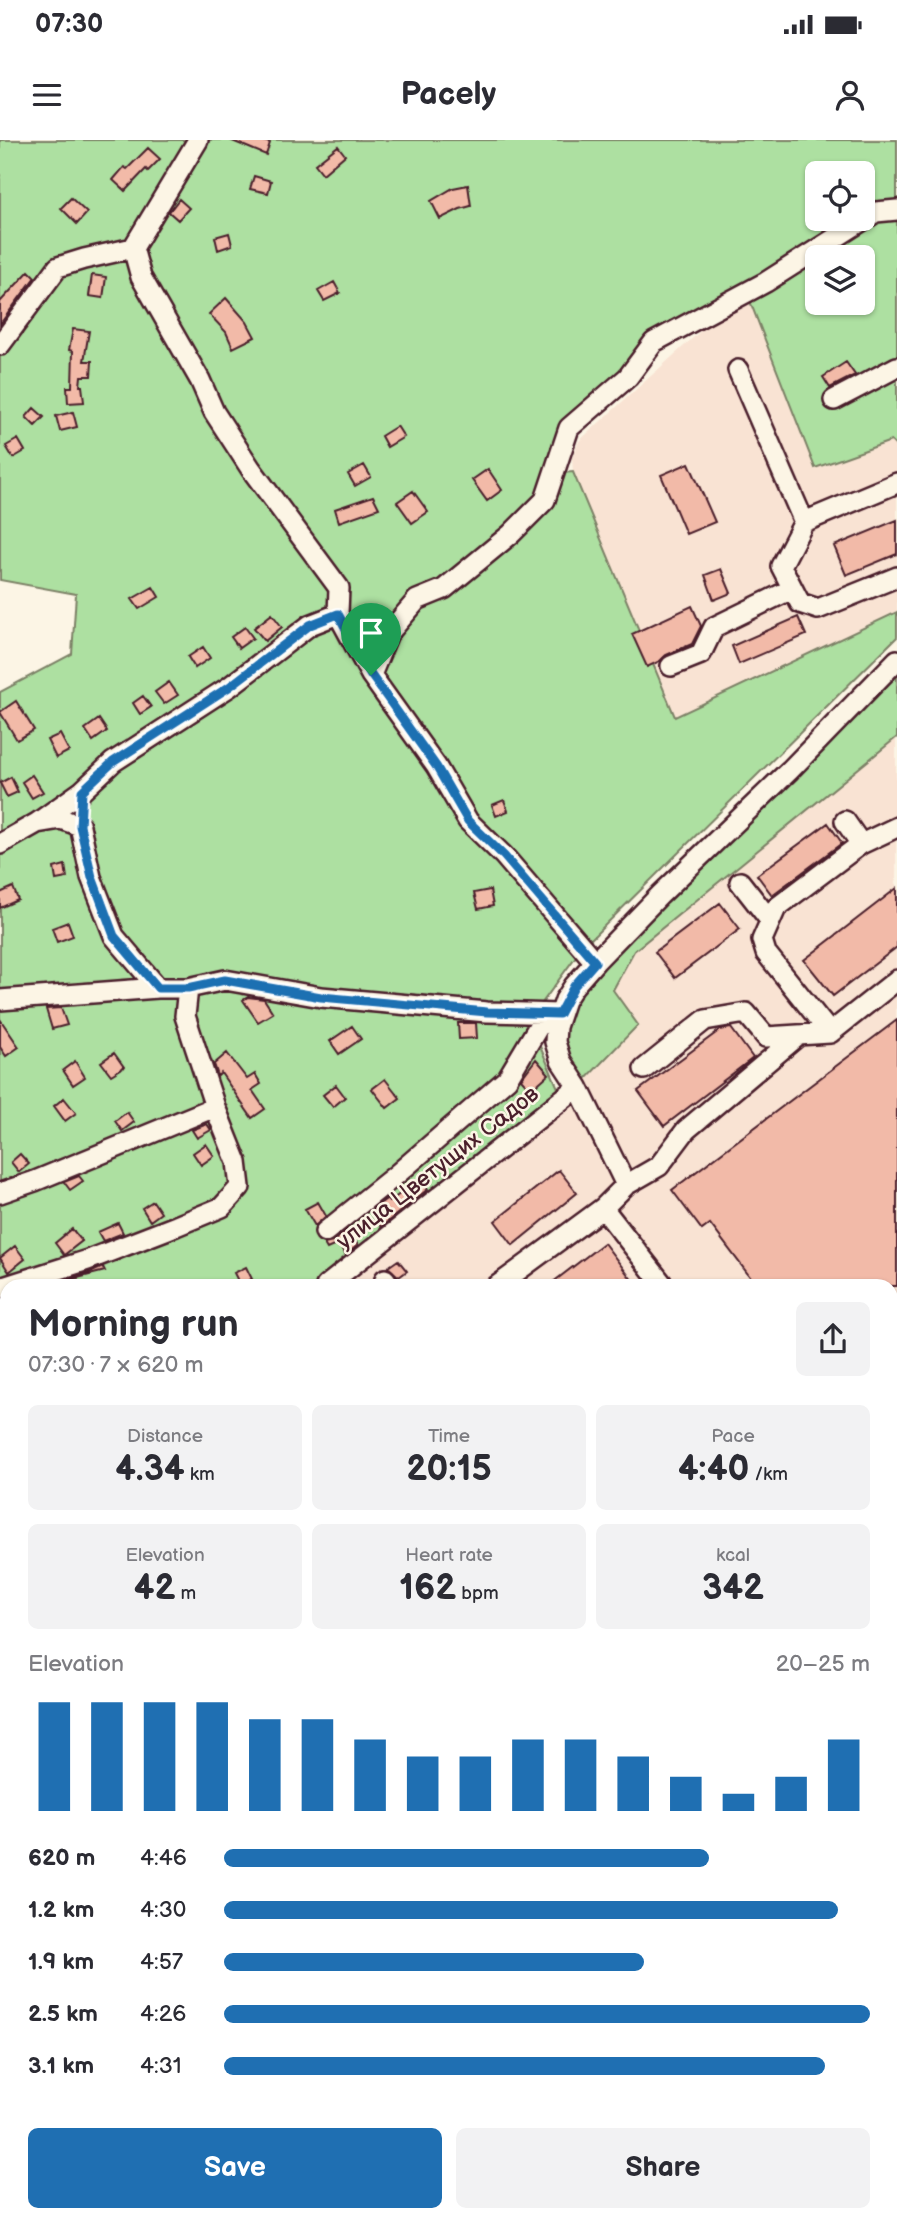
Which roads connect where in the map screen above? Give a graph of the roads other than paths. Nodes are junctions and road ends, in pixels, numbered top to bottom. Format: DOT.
graph roads {
  1 [pos="198,140"];
  2 [pos="897,210"];
  3 [pos="133,248"];
  4 [pos="0,345"];
  5 [pos="897,367"];
  6 [pos="738,370"];
  7 [pos="834,400"];
  8 [pos="897,483"];
  9 [pos="804,522"];
  10 [pos="897,577"];
  11 [pos="792,589"];
  12 [pos="338,614"];
  13 [pos="897,660"];
  14 [pos="671,666"];
  15 [pos="371,675"];
  16 [pos="82,791"];
  17 [pos="845,821"];
  18 [pos="37,823"];
  19 [pos="80,826"];
  20 [pos="897,827"];
  21 [pos="0,844"];
  22 [pos="861,844"];
  23 [pos="740,882"];
  24 [pos="769,919"];
  25 [pos="595,962"];
  26 [pos="897,980"];
  27 [pos="158,988"];
  28 [pos="188,988"];
  29 [pos="0,1000"];
  30 [pos="552,1014"];
  31 [pos="830,1033"];
  32 [pos="799,1035"];
  33 [pos="645,1069"];
  34 [pos="578,1087"];
  35 [pos="215,1107"];
  36 [pos="626,1185"];
  37 [pos="0,1193"];
  38 [pos="603,1208"];
  39 [pos="325,1232"];
  40 [pos="28,1279"];
  41 [pos="335,1279"];
  42 [pos="507,1279"];
  43 [pos="659,1279"];
  1 -- 3 [label="street"];
  2 -- 15 [label="street"];
  3 -- 4 [label="street"];
  3 -- 12 [label="street"];
  5 -- 7 [label="street"];
  6 -- 9 [label="street"];
  8 -- 9 [label="street"];
  9 -- 11 [label="street"];
  10 -- 11 [label="street"];
  11 -- 14 [label="street"];
  12 -- 15 [label="street"];
  12 -- 16 [label="street"];
  13 -- 25 [label="street"];
  15 -- 25 [label="street"];
  16 -- 18 [label="street"];
  16 -- 19 [label="street"];
  17 -- 22 [label="street"];
  18 -- 19 [label="street"];
  18 -- 21 [label="street"];
  19 -- 27 [label="street"];
  20 -- 22 [label="street"];
  22 -- 24 [label="street"];
  23 -- 24 [label="street"];
  24 -- 31 [label="street"];
  25 -- 30 [label="street"];
  26 -- 31 [label="street"];
  27 -- 28 [label="street"];
  27 -- 29 [label="street"];
  28 -- 30 [label="street"];
  28 -- 35 [label="street"];
  30 -- 34 [label="street"];
  30 -- 39 [label="street"];
  31 -- 32 [label="street"];
  32 -- 33 [label="street"];
  32 -- 36 [label="street"];
  34 -- 36 [label="street"];
  34 -- 41 [label="street, улица Цветущих Садов"];
  35 -- 37 [label="street"];
  35 -- 40 [label="street"];
  36 -- 38 [label="street"];
  38 -- 42 [label="street"];
  38 -- 43 [label="street"];
}
